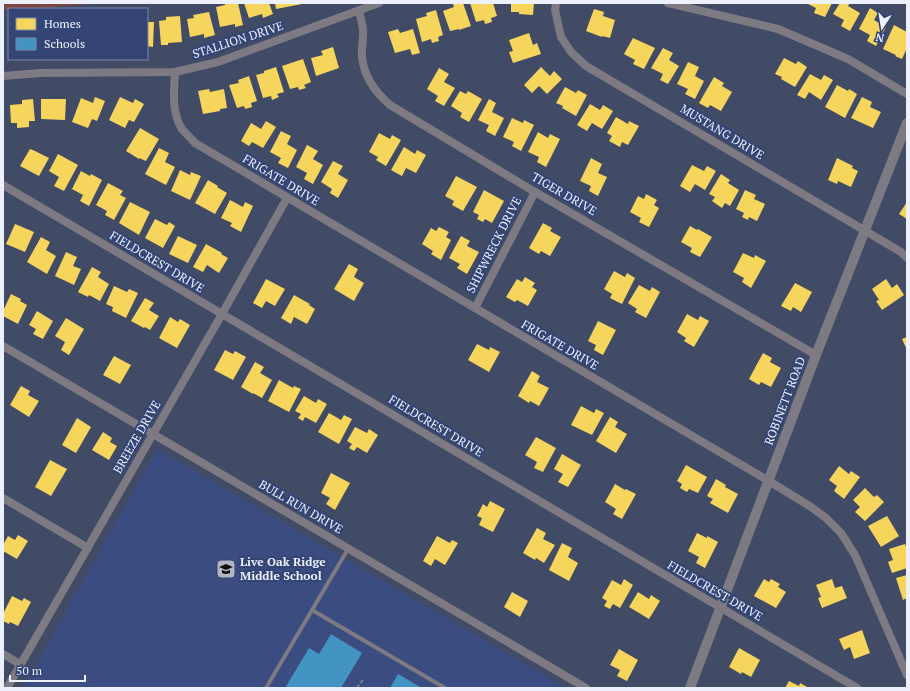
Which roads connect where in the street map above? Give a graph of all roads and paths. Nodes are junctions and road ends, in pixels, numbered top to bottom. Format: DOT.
graph roads {
  1 [pos="379,3"];
  2 [pos="556,3"];
  3 [pos="668,3"];
  4 [pos="359,10"];
  5 [pos="175,72"];
  6 [pos="3,76"];
  7 [pos="907,94"];
  8 [pos="907,123"];
  9 [pos="3,185"];
  10 [pos="535,192"];
  11 [pos="287,198"];
  12 [pos="864,230"];
  13 [pos="907,258"];
  14 [pos="475,308"];
  15 [pos="222,314"];
  16 [pos="3,346"];
  17 [pos="816,355"];
  18 [pos="153,434"];
  19 [pos="769,481"];
  20 [pos="3,498"];
  21 [pos="88,548"];
  22 [pos="348,549"];
  23 [pos="720,608"];
  24 [pos="312,610"];
  25 [pos="3,654"];
  26 [pos="20,664"];
  27 [pos="907,675"];
  28 [pos="364,678"];
  29 [pos="7,688"];
  30 [pos="266,688"];
  31 [pos="358,688"];
  32 [pos="444,688"];
  33 [pos="586,688"];
  34 [pos="690,688"];
  35 [pos="857,688"];
  1 -- 4 [label="street, STALLION DRIVE"];
  2 -- 12 [label="street, MUSTANG DRIVE"];
  3 -- 7 [label="street"];
  4 -- 5 [label="street, STALLION DRIVE"];
  4 -- 10 [label="street, TIGER DRIVE"];
  5 -- 6 [label="street, STALLION DRIVE"];
  5 -- 11 [label="street, FRIGATE DRIVE"];
  8 -- 12 [label="street, ROBINETT ROAD"];
  9 -- 15 [label="street, FIELDCREST DRIVE"];
  10 -- 14 [label="street, SHIPWRECK DRIVE"];
  10 -- 17 [label="street, TIGER DRIVE"];
  11 -- 14 [label="street, FRIGATE DRIVE"];
  11 -- 15 [label="street, BREEZE DRIVE"];
  12 -- 13 [label="street, MUSTANG DRIVE"];
  12 -- 17 [label="street, ROBINETT ROAD"];
  14 -- 19 [label="street, FRIGATE DRIVE"];
  15 -- 18 [label="street, BREEZE DRIVE"];
  15 -- 23 [label="street, FIELDCREST DRIVE"];
  16 -- 18 [label="street, BULL RUN DRIVE"];
  17 -- 19 [label="street, ROBINETT ROAD"];
  18 -- 21 [label="street, BREEZE DRIVE"];
  18 -- 22 [label="street, BULL RUN DRIVE"];
  19 -- 23 [label="street, ROBINETT ROAD"];
  19 -- 27 [label="street, FRIGATE DRIVE"];
  20 -- 21 [label="street"];
  21 -- 26 [label="street, BREEZE DRIVE"];
  22 -- 24 [label="lane"];
  22 -- 33 [label="street, BULL RUN DRIVE"];
  23 -- 34 [label="street, ROBINETT ROAD"];
  23 -- 35 [label="street, FIELDCREST DRIVE"];
  24 -- 30 [label="lane"];
  24 -- 32 [label="lane"];
  25 -- 26 [label="street"];
  26 -- 29 [label="street, BREEZE DRIVE"];
  28 -- 31 [label="path"];
}
